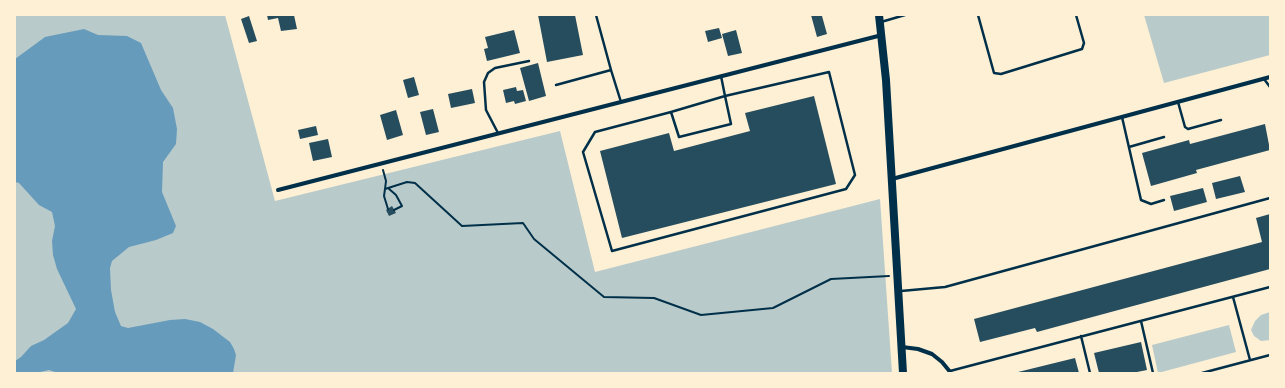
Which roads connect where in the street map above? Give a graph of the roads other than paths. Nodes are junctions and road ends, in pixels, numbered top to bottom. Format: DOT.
graph roads {
  1 [pos="596,15"];
  2 [pos="905,15"];
  3 [pos="978,15"];
  4 [pos="1076,15"];
  5 [pos="880,19"];
  6 [pos="883,34"];
  7 [pos="529,61"];
  8 [pos="612,70"];
  9 [pos="721,76"];
  10 [pos="1270,77"];
  11 [pos="1264,79"];
  12 [pos="556,85"];
  13 [pos="1270,87"];
  14 [pos="725,96"];
  15 [pos="621,102"];
  16 [pos="1178,102"];
  17 [pos="671,112"];
  18 [pos="1122,117"];
  19 [pos="1221,120"];
  20 [pos="498,134"];
  21 [pos="1164,137"];
  22 [pos="1129,147"];
  23 [pos="892,179"];
  24 [pos="278,190"];
  25 [pos="1270,198"];
  26 [pos="1164,200"];
  27 [pos="1270,287"];
  28 [pos="898,291"];
  29 [pos="1233,297"];
  30 [pos="1141,321"];
  31 [pos="1081,336"];
  32 [pos="902,347"];
  33 [pos="1270,355"];
  34 [pos="1250,360"];
  35 [pos="950,372"];
  36 [pos="904,373"];
  37 [pos="1090,373"];
  38 [pos="1153,373"];
  39 [pos="1202,373"];
  1 -- 8 [label="lane"];
  2 -- 5 [label="lane"];
  3 -- 4 [label="lane"];
  5 -- 6 [label="main road"];
  6 -- 9 [label="street"];
  6 -- 23 [label="main road"];
  7 -- 20 [label="lane"];
  8 -- 12 [label="lane"];
  8 -- 15 [label="lane"];
  9 -- 14 [label="lane"];
  9 -- 15 [label="street"];
  10 -- 11 [label="street"];
  11 -- 13 [label="lane"];
  11 -- 16 [label="street"];
  14 -- 17 [label="lane"];
  14 -- 17 [label="lane"];
  14 -- 17 [label="lane"];
  15 -- 20 [label="street"];
  16 -- 18 [label="street"];
  16 -- 19 [label="lane"];
  18 -- 22 [label="lane"];
  18 -- 23 [label="street"];
  20 -- 24 [label="street"];
  21 -- 22 [label="lane"];
  22 -- 26 [label="lane"];
  23 -- 28 [label="main road"];
  25 -- 28 [label="lane"];
  27 -- 29 [label="lane"];
  28 -- 32 [label="main road"];
  29 -- 30 [label="lane"];
  29 -- 34 [label="lane"];
  30 -- 31 [label="lane"];
  30 -- 38 [label="lane"];
  31 -- 35 [label="lane"];
  31 -- 37 [label="lane"];
  32 -- 35 [label="street"];
  32 -- 36 [label="main road"];
  33 -- 34 [label="lane"];
  34 -- 39 [label="lane"];
}
